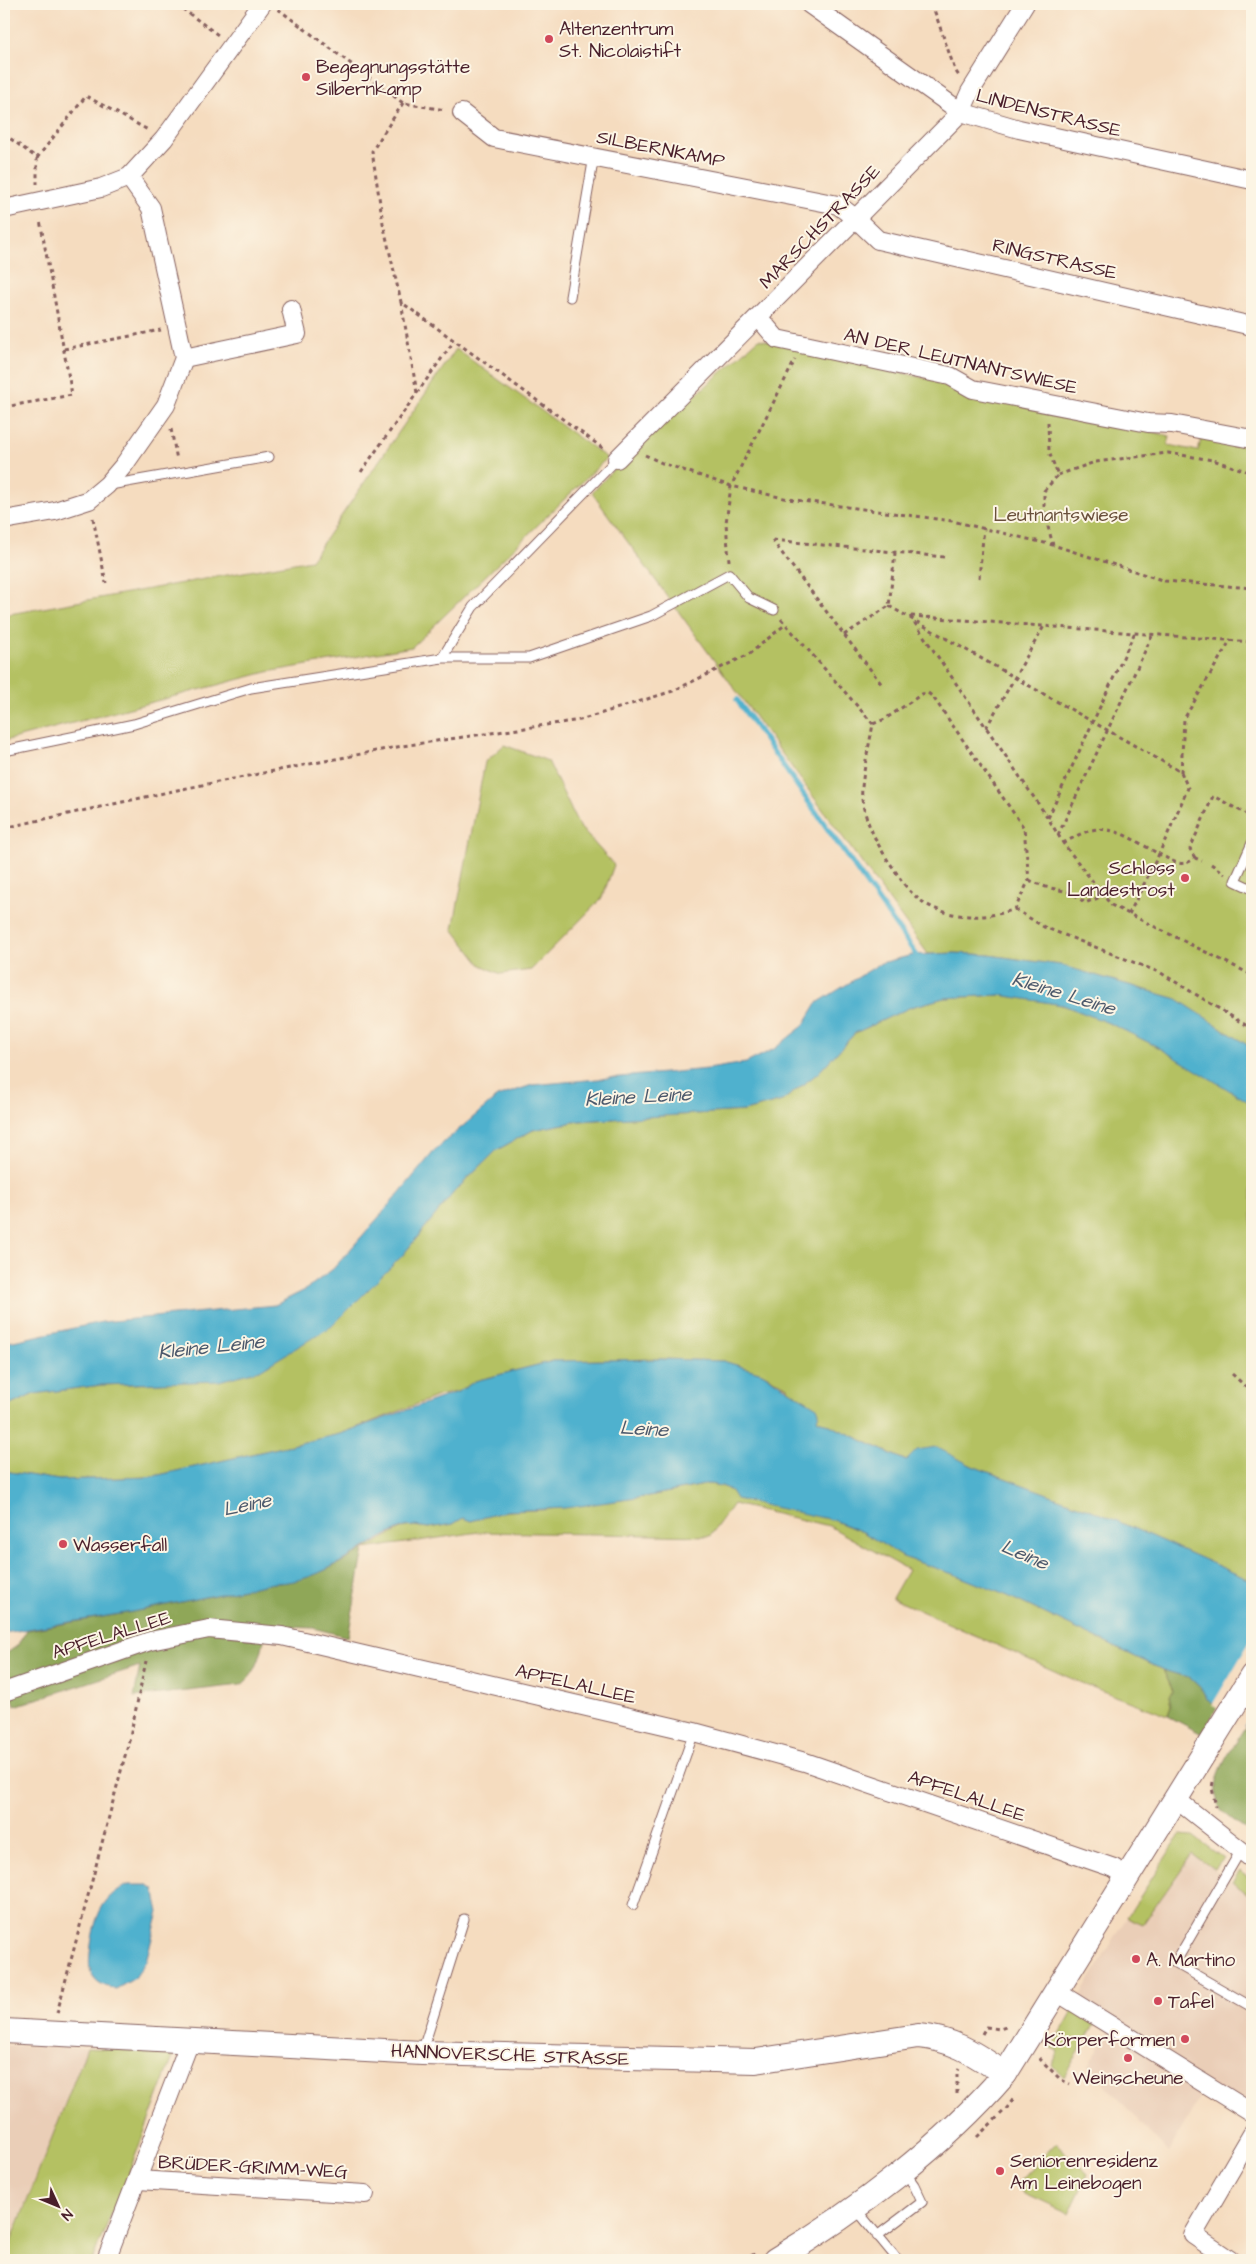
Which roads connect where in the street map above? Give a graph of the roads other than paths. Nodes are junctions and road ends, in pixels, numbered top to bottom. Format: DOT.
graph roads {
  1 [pos="262,4"];
  2 [pos="809,4"];
  3 [pos="1025,4"];
  4 [pos="961,112"];
  5 [pos="462,113"];
  6 [pos="594,156"];
  7 [pos="130,177"];
  8 [pos="1252,180"];
  9 [pos="4,209"];
  10 [pos="855,218"];
  11 [pos="570,297"];
  12 [pos="291,309"];
  13 [pos="759,318"];
  14 [pos="1252,326"];
  15 [pos="184,358"];
  16 [pos="1252,440"];
  17 [pos="623,453"];
  18 [pos="270,457"];
  19 [pos="107,485"];
  20 [pos="4,520"];
  21 [pos="774,610"];
  22 [pos="442,658"];
  23 [pos="4,751"];
  24 [pos="1252,843"];
  25 [pos="1252,889"];
  26 [pos="1252,1676"];
  27 [pos="4,1692"];
  28 [pos="694,1732"];
  29 [pos="1177,1800"];
  30 [pos="1246,1855"];
  31 [pos="1128,1877"];
  32 [pos="633,1905"];
  33 [pos="464,1919"];
  34 [pos="1057,1992"];
  35 [pos="1252,2007"];
  36 [pos="4,2031"];
  37 [pos="190,2041"];
  38 [pos="422,2053"];
  39 [pos="1005,2074"];
  40 [pos="1252,2113"];
  41 [pos="1252,2134"];
  42 [pos="903,2170"];
  43 [pos="138,2180"];
  44 [pos="366,2194"];
  45 [pos="854,2207"];
  46 [pos="877,2236"];
  47 [pos="106,2260"];
  48 [pos="775,2260"];
  49 [pos="898,2260"];
  50 [pos="1230,2260"];
  1 -- 7 [label="street"];
  2 -- 4 [label="street, LINDENSTRASSE"];
  3 -- 4 [label="street, MARSCHSTRASSE"];
  4 -- 8 [label="street, LINDENSTRASSE"];
  4 -- 10 [label="street, MARSCHSTRASSE"];
  5 -- 6 [label="street, SILBERNKAMP"];
  6 -- 10 [label="street, SILBERNKAMP"];
  6 -- 11 [label="lane"];
  7 -- 9 [label="street"];
  7 -- 15 [label="street"];
  10 -- 13 [label="street, MARSCHSTRASSE"];
  10 -- 14 [label="street, RINGSTRASSE"];
  12 -- 15 [label="street"];
  13 -- 16 [label="street, AN DER LEUTNANTSWIESE"];
  13 -- 17 [label="street, MARSCHSTRASSE"];
  15 -- 19 [label="street"];
  17 -- 22 [label="lane"];
  18 -- 19 [label="lane"];
  19 -- 20 [label="street"];
  21 -- 22 [label="lane"];
  22 -- 23 [label="lane"];
  24 -- 25 [label="lane"];
  26 -- 29 [label="main road"];
  27 -- 28 [label="street, APFELALLEE"];
  28 -- 31 [label="street, APFELALLEE"];
  28 -- 32 [label="lane"];
  29 -- 30 [label="street"];
  29 -- 31 [label="main road"];
  30 -- 35 [label="lane"];
  31 -- 34 [label="main road"];
  33 -- 38 [label="lane"];
  34 -- 39 [label="main road"];
  34 -- 40 [label="street"];
  36 -- 37 [label="main road, HANNOVERSCHE STRASSE"];
  37 -- 38 [label="main road, HANNOVERSCHE STRASSE"];
  37 -- 43 [label="street, BRÜDER-GRIMM-WEG"];
  38 -- 39 [label="main road, HANNOVERSCHE STRASSE"];
  39 -- 42 [label="main road"];
  41 -- 50 [label="street"];
  42 -- 45 [label="main road"];
  42 -- 46 [label="lane"];
  43 -- 44 [label="street, BRÜDER-GRIMM-WEG"];
  43 -- 47 [label="street, BRÜDER-GRIMM-WEG"];
  45 -- 46 [label="lane"];
  45 -- 48 [label="main road"];
  46 -- 49 [label="lane"];
}
